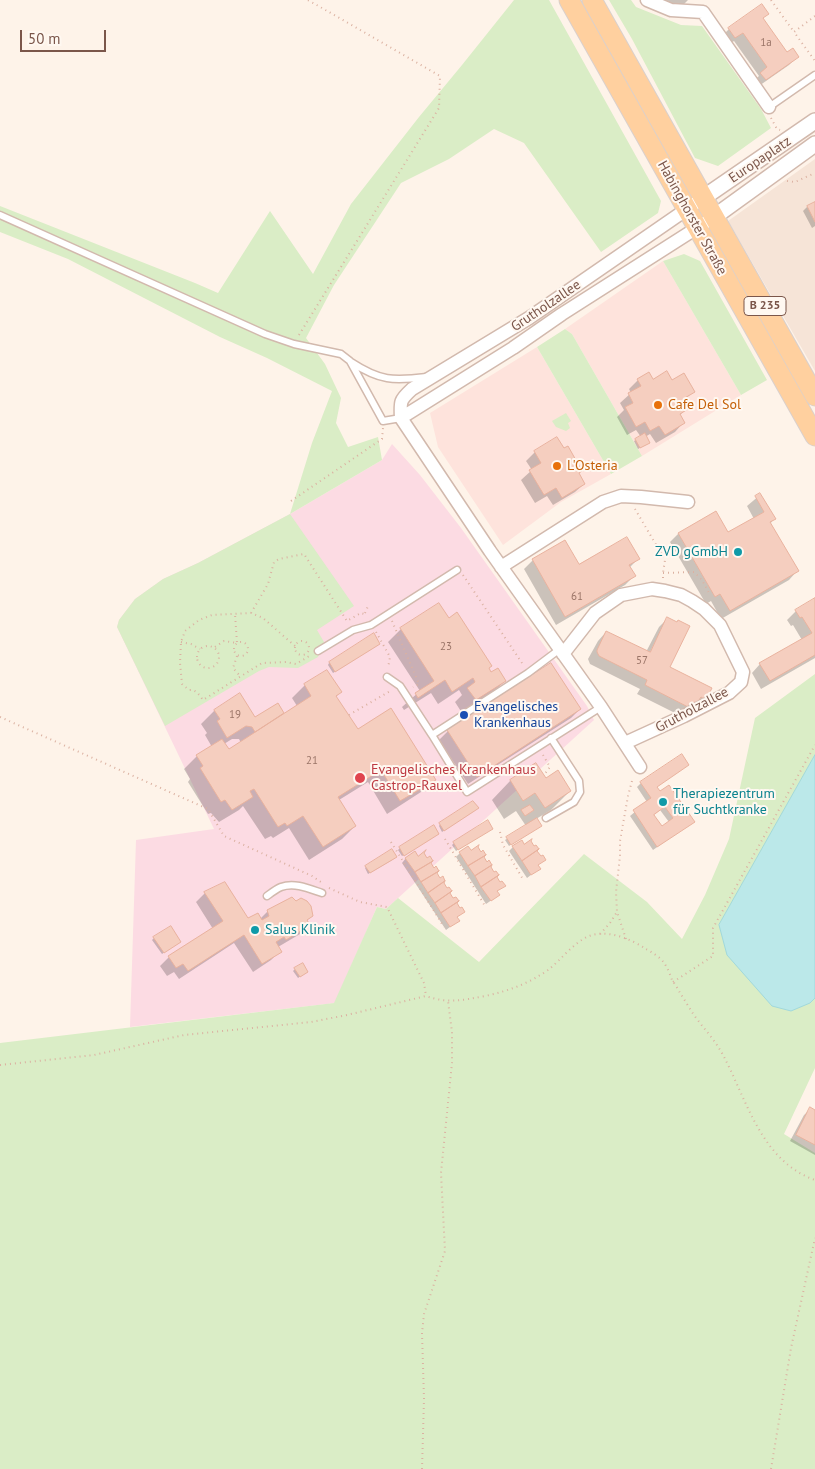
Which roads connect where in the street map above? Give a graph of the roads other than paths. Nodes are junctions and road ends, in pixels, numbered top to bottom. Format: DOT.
graph roads {
  1 [pos="569,0"];
  2 [pos="592,0"];
  3 [pos="647,0"];
  4 [pos="815,75"];
  5 [pos="769,107"];
  6 [pos="815,121"];
  7 [pos="815,144"];
  8 [pos="704,198"];
  9 [pos="687,209"];
  10 [pos="0,215"];
  11 [pos="714,217"];
  12 [pos="697,227"];
  13 [pos="350,361"];
  14 [pos="433,376"];
  15 [pos="815,396"];
  16 [pos="401,418"];
  17 [pos="815,436"];
  18 [pos="688,502"];
  19 [pos="501,567"];
  20 [pos="459,570"];
  21 [pos="318,651"];
  22 [pos="561,651"];
  23 [pos="387,677"];
  24 [pos="602,707"];
  25 [pos="432,735"];
  26 [pos="551,738"];
  27 [pos="625,743"];
  28 [pos="640,767"];
  29 [pos="546,818"];
  30 [pos="322,893"];
  31 [pos="267,896"];
  1 -- 9 [label="main road, Habinghorster Straße / B 235"];
  2 -- 8 [label="main road, Habinghorster Straße / B 235"];
  3 -- 5 [label="street"];
  4 -- 5 [label="lane"];
  6 -- 8 [label="street, Europaplatz"];
  7 -- 11 [label="street, Europaplatz"];
  8 -- 9 [label="street, Grutholzallee"];
  8 -- 11 [label="main road, Habinghorster Straße / B 235"];
  9 -- 12 [label="main road, Habinghorster Straße / B 235"];
  9 -- 14 [label="street, Grutholzallee"];
  10 -- 13 [label="lane"];
  11 -- 12 [label="street, Grutholzallee"];
  11 -- 15 [label="main road, Habinghorster Straße / B 235"];
  12 -- 16 [label="street, Grutholzallee"];
  12 -- 17 [label="main road, Habinghorster Straße / B 235"];
  13 -- 14 [label="lane"];
  13 -- 16 [label="lane, Grutholzallee"];
  14 -- 16 [label="street, Grutholzallee"];
  16 -- 19 [label="street"];
  18 -- 19 [label="street"];
  19 -- 22 [label="street"];
  20 -- 21 [label="lane"];
  22 -- 24 [label="street"];
  22 -- 25 [label="lane"];
  22 -- 27 [label="street, Grutholzallee"];
  23 -- 25 [label="lane"];
  24 -- 26 [label="lane"];
  24 -- 27 [label="street"];
  25 -- 26 [label="lane"];
  26 -- 29 [label="lane"];
  27 -- 28 [label="street"];
  30 -- 31 [label="lane"];
}
